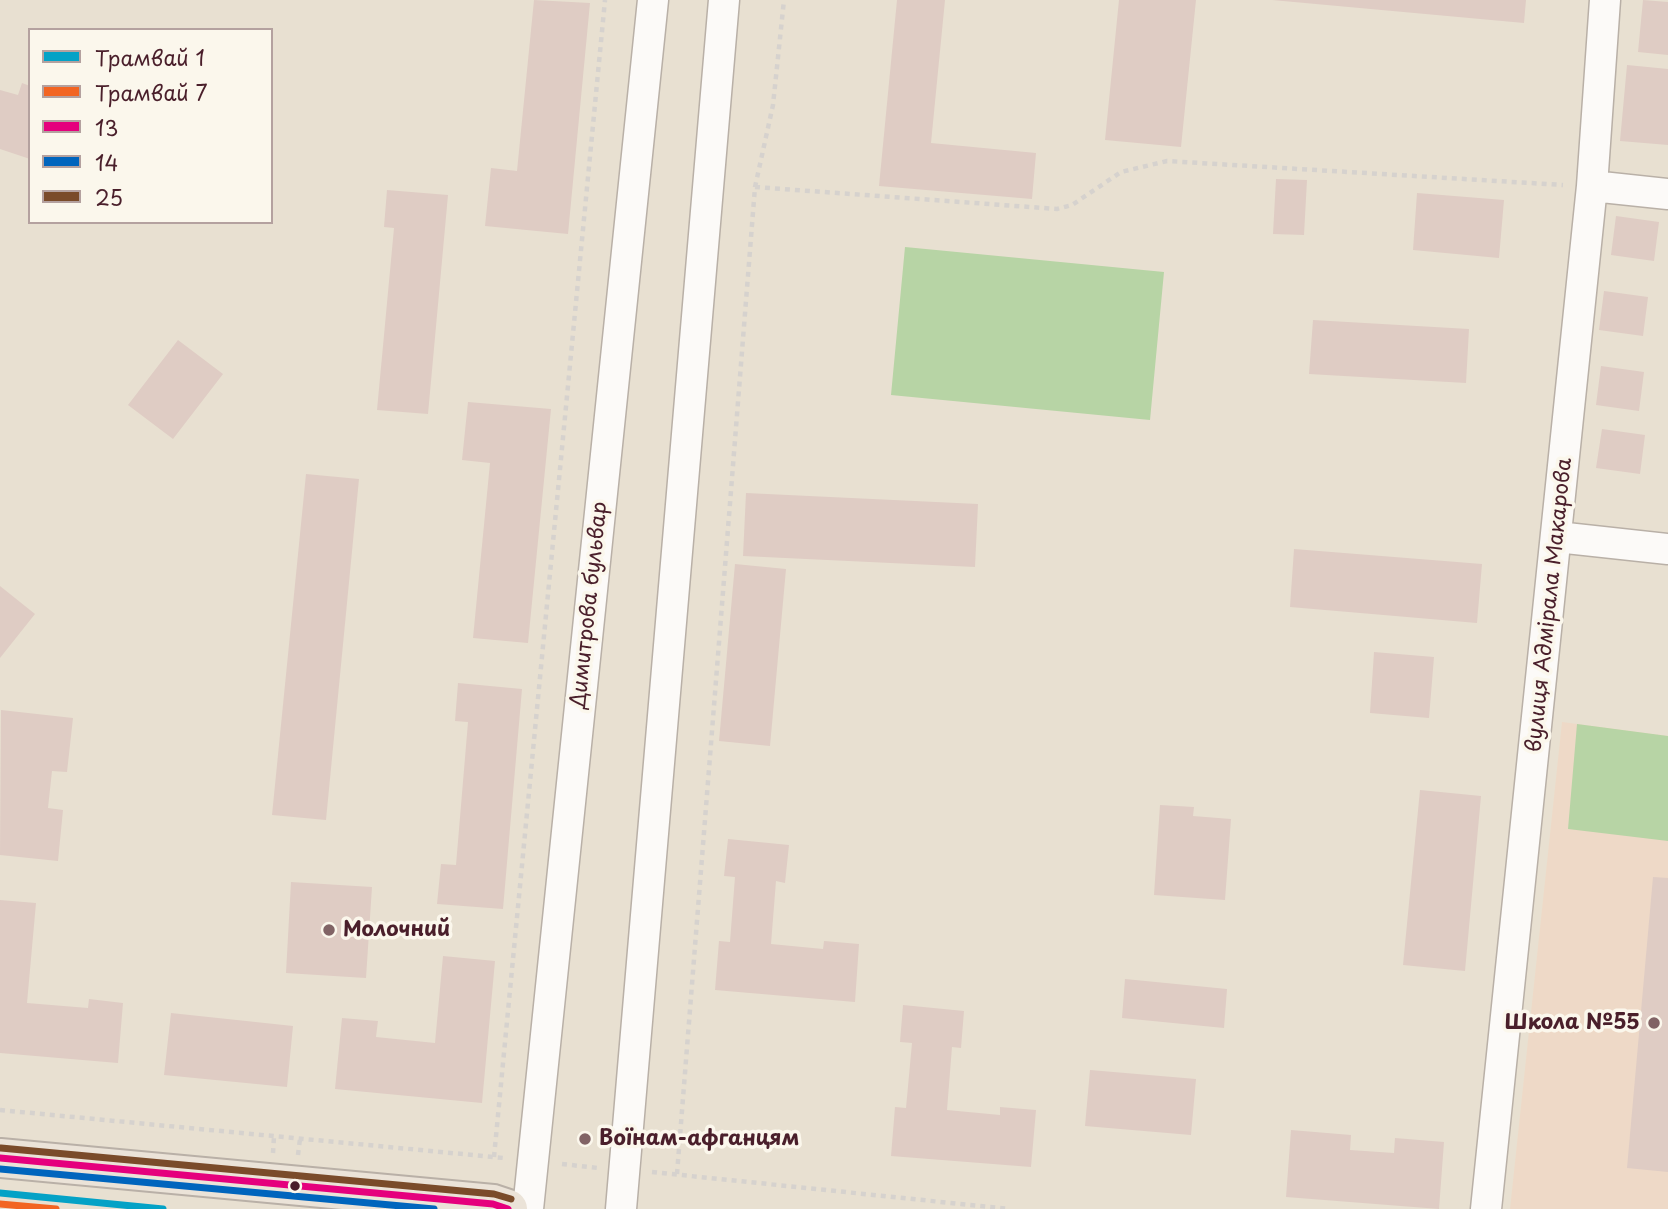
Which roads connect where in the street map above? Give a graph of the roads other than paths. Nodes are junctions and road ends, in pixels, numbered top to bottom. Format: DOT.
graph roads {
  1 [pos="653,0"];
  2 [pos="724,0"];
  3 [pos="1605,0"];
  4 [pos="1592,186"];
  5 [pos="1668,194"];
  6 [pos="1557,537"];
  7 [pos="1668,549"];
  8 [pos="0,1158"];
  9 [pos="508,1209"];
  10 [pos="528,1209"];
  11 [pos="621,1209"];
  12 [pos="1486,1209"];
  1 -- 10 [label="street, Димитрова бульвар"];
  2 -- 11 [label="street"];
  3 -- 4 [label="street, вулиця Адмірала Макарова"];
  4 -- 5 [label="street"];
  4 -- 6 [label="street, вулиця Адмірала Макарова"];
  6 -- 7 [label="street"];
  6 -- 12 [label="street, вулиця Адмірала Макарова"];
  8 -- 9 [label="main road"];
}
